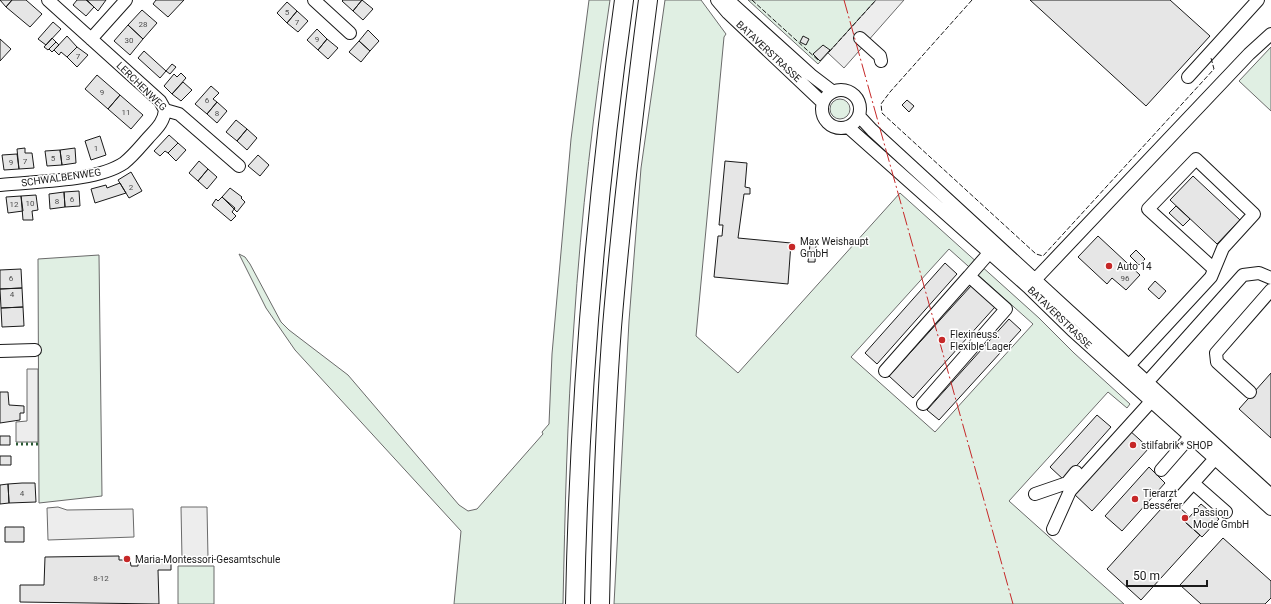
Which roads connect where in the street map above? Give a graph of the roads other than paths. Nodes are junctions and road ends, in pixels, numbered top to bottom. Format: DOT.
graph roads {
  1 [pos="48,0"];
  2 [pos="126,0"];
  3 [pos="314,0"];
  4 [pos="624,0"];
  5 [pos="648,0"];
  6 [pos="717,0"];
  7 [pos="728,0"];
  8 [pos="1258,0"];
  9 [pos="350,33"];
  10 [pos="1271,34"];
  11 [pos="860,38"];
  12 [pos="91,40"];
  13 [pos="881,61"];
  14 [pos="1188,77"];
  15 [pos="832,91"];
  16 [pos="822,102"];
  17 [pos="164,110"];
  18 [pos="859,116"];
  19 [pos="848,127"];
  20 [pos="239,166"];
  21 [pos="0,185"];
  22 [pos="990,252"];
  23 [pos="1214,269"];
  24 [pos="969,276"];
  25 [pos="1271,278"];
  26 [pos="1032,283"];
  27 [pos="1271,290"];
  28 [pos="35,350"];
  29 [pos="0,351"];
  30 [pos="1125,370"];
  31 [pos="885,371"];
  32 [pos="1149,392"];
  33 [pos="1250,392"];
  34 [pos="923,404"];
  35 [pos="1194,432"];
  36 [pos="1218,455"];
  37 [pos="1161,470"];
  38 [pos="1193,483"];
  39 [pos="1035,494"];
  40 [pos="1271,495"];
  41 [pos="1177,502"];
  42 [pos="1271,509"];
  43 [pos="1226,512"];
  44 [pos="1053,529"];
  45 [pos="575,604"];
  46 [pos="600,604"];
  1 -- 12 [label="street, LERCHENWEG"];
  2 -- 12 [label="street"];
  3 -- 9 [label="street"];
  4 -- 45 [label="highway"];
  5 -- 46 [label="highway"];
  6 -- 16 [label="street, BATAVERSTRASSE"];
  7 -- 15 [label="street, BATAVERSTRASSE"];
  8 -- 14 [label="street"];
  10 -- 26 [label="street"];
  11 -- 13 [label="street"];
  12 -- 17 [label="street, LERCHENWEG"];
  15 -- 16 [label="street"];
  15 -- 18 [label="street"];
  16 -- 19 [label="street"];
  17 -- 20 [label="street, LERCHENWEG"];
  17 -- 21 [label="street, SCHWALBENWEG"];
  18 -- 19 [label="street"];
  18 -- 26 [label="street, BATAVERSTRASSE"];
  19 -- 22 [label="street, BATAVERSTRASSE"];
  22 -- 24 [label="street"];
  22 -- 26 [label="street, BATAVERSTRASSE"];
  23 -- 23 [label="street"];
  23 -- 30 [label="street"];
  24 -- 31 [label="street"];
  24 -- 34 [label="street"];
  25 -- 32 [label="street"];
  26 -- 30 [label="street, BATAVERSTRASSE"];
  27 -- 33 [label="street"];
  28 -- 29 [label="street"];
  30 -- 32 [label="street, BATAVERSTRASSE"];
  32 -- 35 [label="street, BATAVERSTRASSE"];
  32 -- 39 [label="street"];
  32 -- 44 [label="street"];
  35 -- 36 [label="street, BATAVERSTRASSE"];
  35 -- 37 [label="street"];
  36 -- 38 [label="street"];
  36 -- 40 [label="street, BATAVERSTRASSE"];
  36 -- 42 [label="street, BATAVERSTRASSE"];
  38 -- 41 [label="street"];
  38 -- 43 [label="street"];
}
